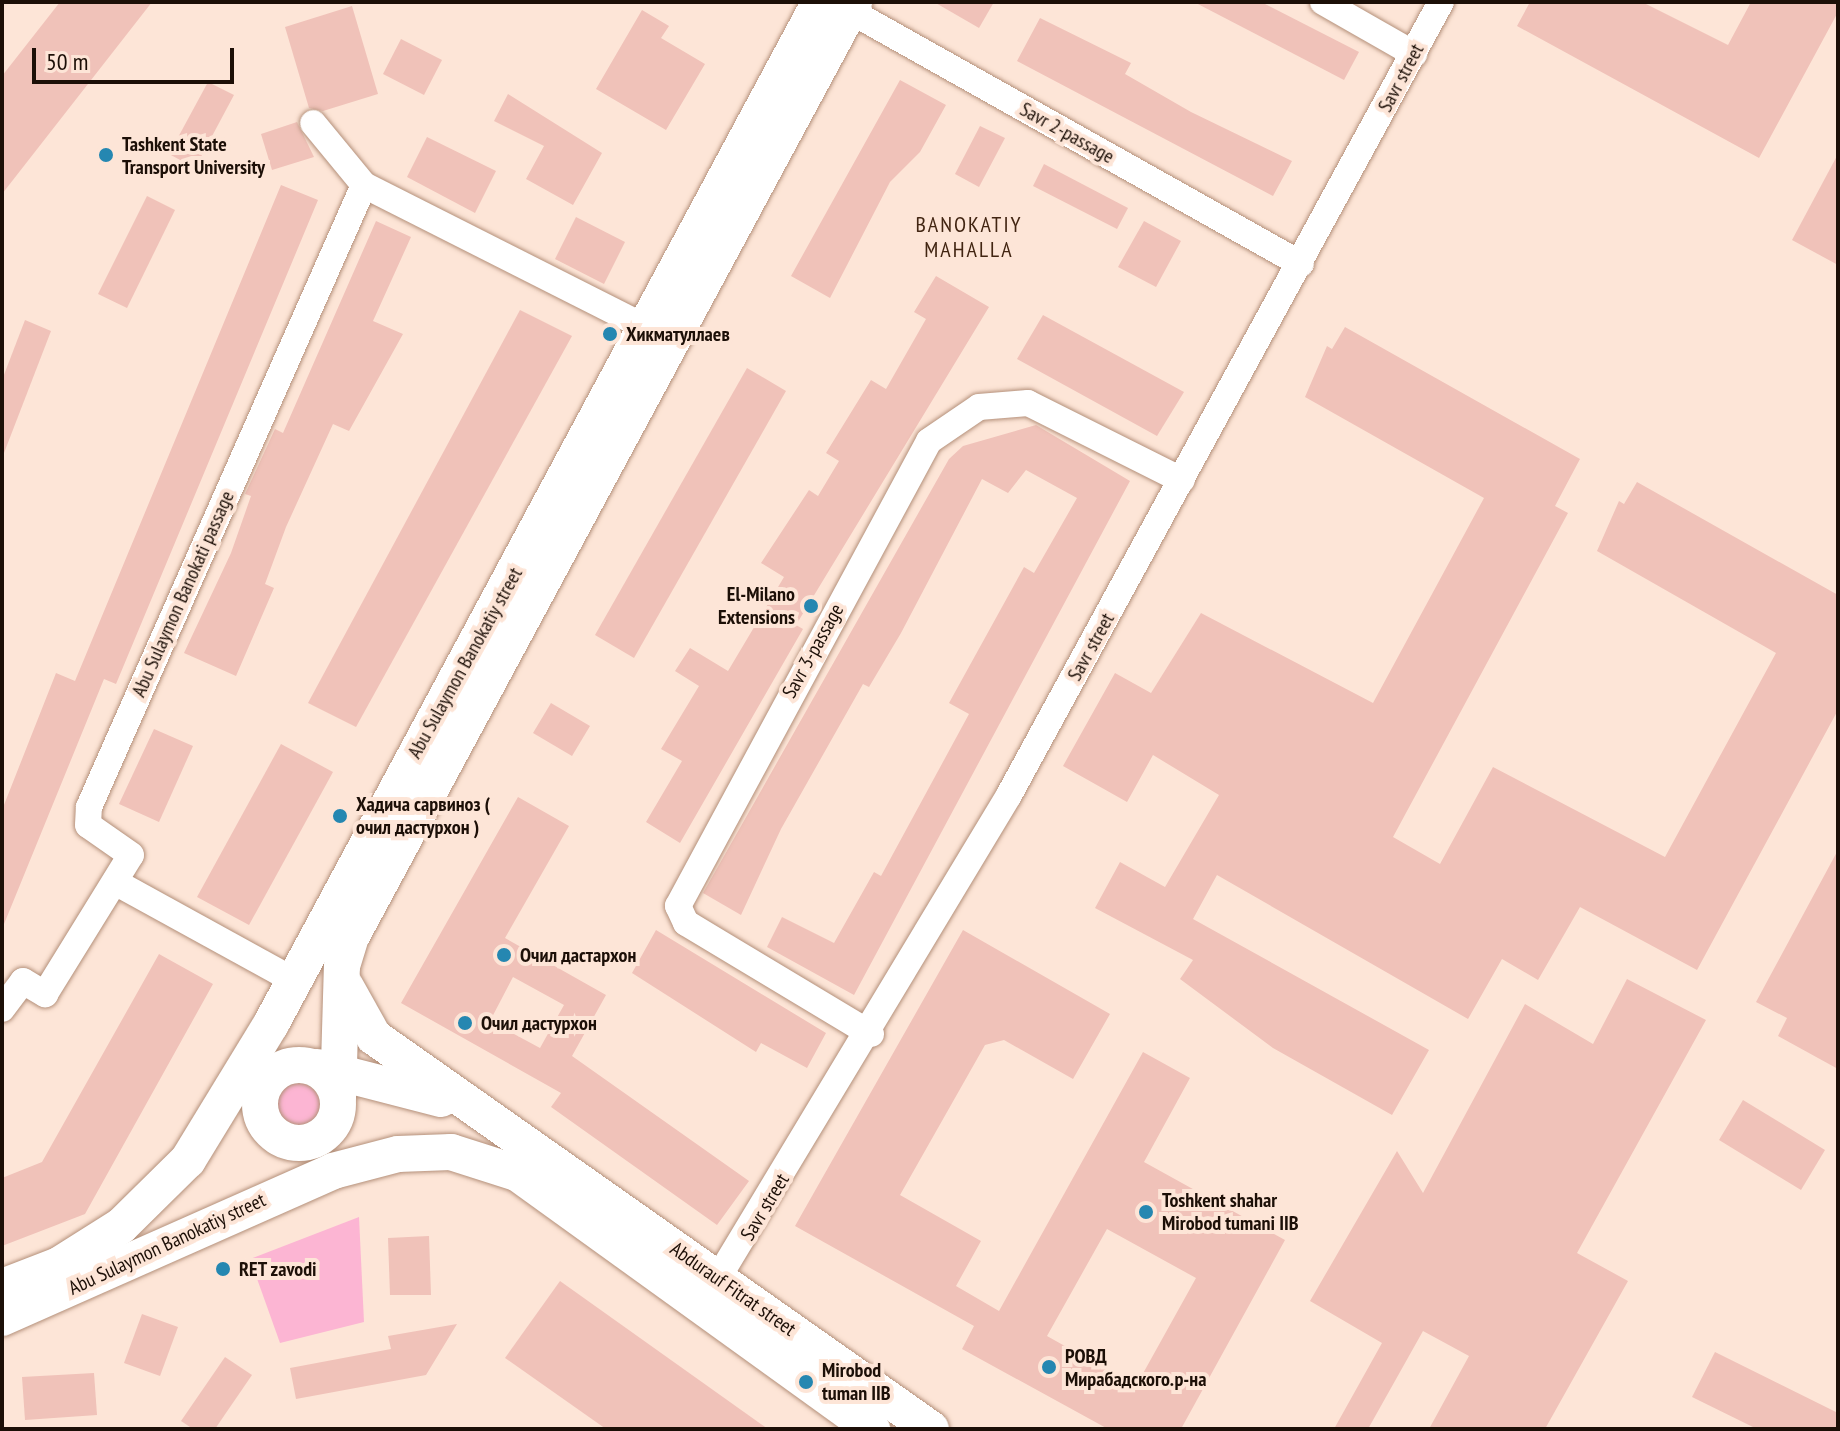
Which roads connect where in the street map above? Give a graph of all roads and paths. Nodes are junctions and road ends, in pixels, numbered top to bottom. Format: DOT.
graph roads {
  1 [pos="1323,2"];
  2 [pos="1441,2"];
  3 [pos="839,4"];
  4 [pos="1414,54"];
  5 [pos="313,123"];
  6 [pos="364,185"];
  7 [pos="1301,264"];
  8 [pos="647,328"];
  9 [pos="1182,480"];
  10 [pos="115,882"];
  11 [pos="342,966"];
  12 [pos="293,980"];
  13 [pos="2,1009"];
  14 [pos="271,1024"];
  15 [pos="871,1034"];
  16 [pos="328,1078"];
  17 [pos="266,1083"];
  18 [pos="205,1132"];
  19 [pos="309,1142"];
  20 [pos="380,1158"];
  21 [pos="526,1161"];
  22 [pos="245,1205"];
  23 [pos="2,1287"];
  24 [pos="708,1294"];
  25 [pos="2,1318"];
  26 [pos="872,1429"];
  27 [pos="931,1429"];
  1 -- 4 [label="street"];
  2 -- 4 [label="street, Savr street"];
  3 -- 7 [label="street, Savr 2-passage"];
  3 -- 8 [label="main road, Abu Sulaymon Banokatiy street"];
  3 -- 11 [label="main road, Abu Sulaymon Banokatiy street"];
  4 -- 7 [label="street, Savr street"];
  5 -- 6 [label="street"];
  6 -- 8 [label="street"];
  6 -- 10 [label="street, Abu Sulaymon Banokati passage"];
  7 -- 9 [label="street, Savr street"];
  8 -- 12 [label="main road, Abu Sulaymon Banokatiy street"];
  9 -- 15 [label="street, Savr street"];
  9 -- 15 [label="street, Savr 3-passage"];
  10 -- 12 [label="street"];
  10 -- 13 [label="street, Abu Sulaymon Banokati passage"];
  11 -- 16 [label="main road"];
  11 -- 21 [label="main road, Abdurauf Fitrat street"];
  12 -- 14 [label="main road, Abu Sulaymon Banokatiy street"];
  14 -- 17 [label="main road"];
  14 -- 18 [label="main road, Abu Sulaymon Banokatiy street"];
  15 -- 24 [label="street, Savr street"];
  16 -- 17 [label="main road"];
  16 -- 19 [label="main road"];
  16 -- 21 [label="main road, Abdurauf Fitrat street"];
  17 -- 18 [label="main road"];
  17 -- 19 [label="main road"];
  18 -- 23 [label="main road, Abu Sulaymon Banokatiy street"];
  19 -- 20 [label="main road"];
  19 -- 22 [label="main road"];
  20 -- 21 [label="main road, Abu Sulaymon Banokatiy street"];
  20 -- 22 [label="main road, Abu Sulaymon Banokatiy street"];
  21 -- 24 [label="main road, Abdurauf Fitrat street"];
  22 -- 25 [label="main road, Abu Sulaymon Banokatiy street"];
  24 -- 26 [label="main road, Abdurauf Fitrat street"];
  24 -- 27 [label="main road, Abdurauf Fitrat street"];
}
